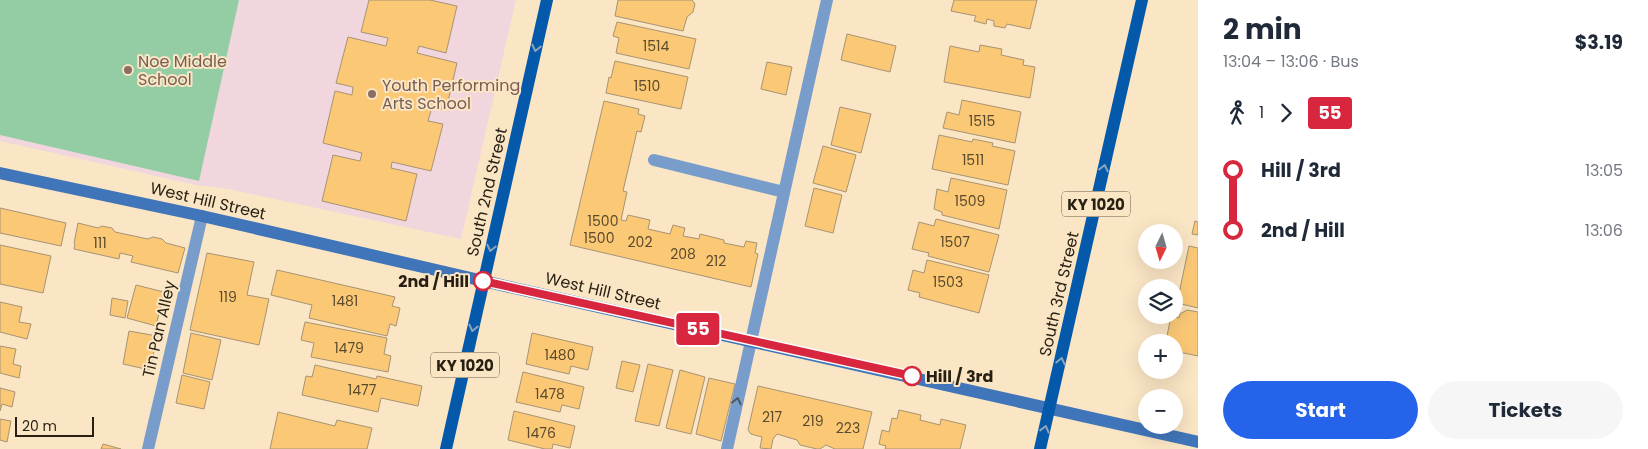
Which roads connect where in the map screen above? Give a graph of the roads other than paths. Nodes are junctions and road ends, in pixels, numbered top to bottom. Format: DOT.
graph roads {
  1 [pos="547,0"];
  2 [pos="826,0"];
  3 [pos="1142,0"];
  4 [pos="654,160"];
  5 [pos="0,172"];
  6 [pos="784,192"];
  7 [pos="202,216"];
  8 [pos="483,281"];
  9 [pos="751,340"];
  10 [pos="1050,408"];
  11 [pos="1198,442"];
  12 [pos="148,449"];
  13 [pos="446,449"];
  14 [pos="727,449"];
  15 [pos="1040,449"];
  1 -- 8 [label="main road, South 2nd Street / KY 1020, one-way"];
  2 -- 6 [label="lane"];
  10 -- 3 [label="main road, South 3rd Street / KY 1020, one-way"];
  4 -- 6 [label="lane"];
  5 -- 7 [label="street, West Hill Street"];
  6 -- 9 [label="lane"];
  7 -- 8 [label="street, West Hill Street"];
  7 -- 12 [label="lane, Tin Pan Alley"];
  8 -- 9 [label="street, West Hill Street"];
  8 -- 13 [label="main road, South 2nd Street / KY 1020, one-way"];
  9 -- 10 [label="street, West Hill Street"];
  14 -- 9 [label="lane, one-way"];
  10 -- 11 [label="street, West Hill Street"];
  15 -- 10 [label="main road, South 3rd Street / KY 1020, one-way"];
}
